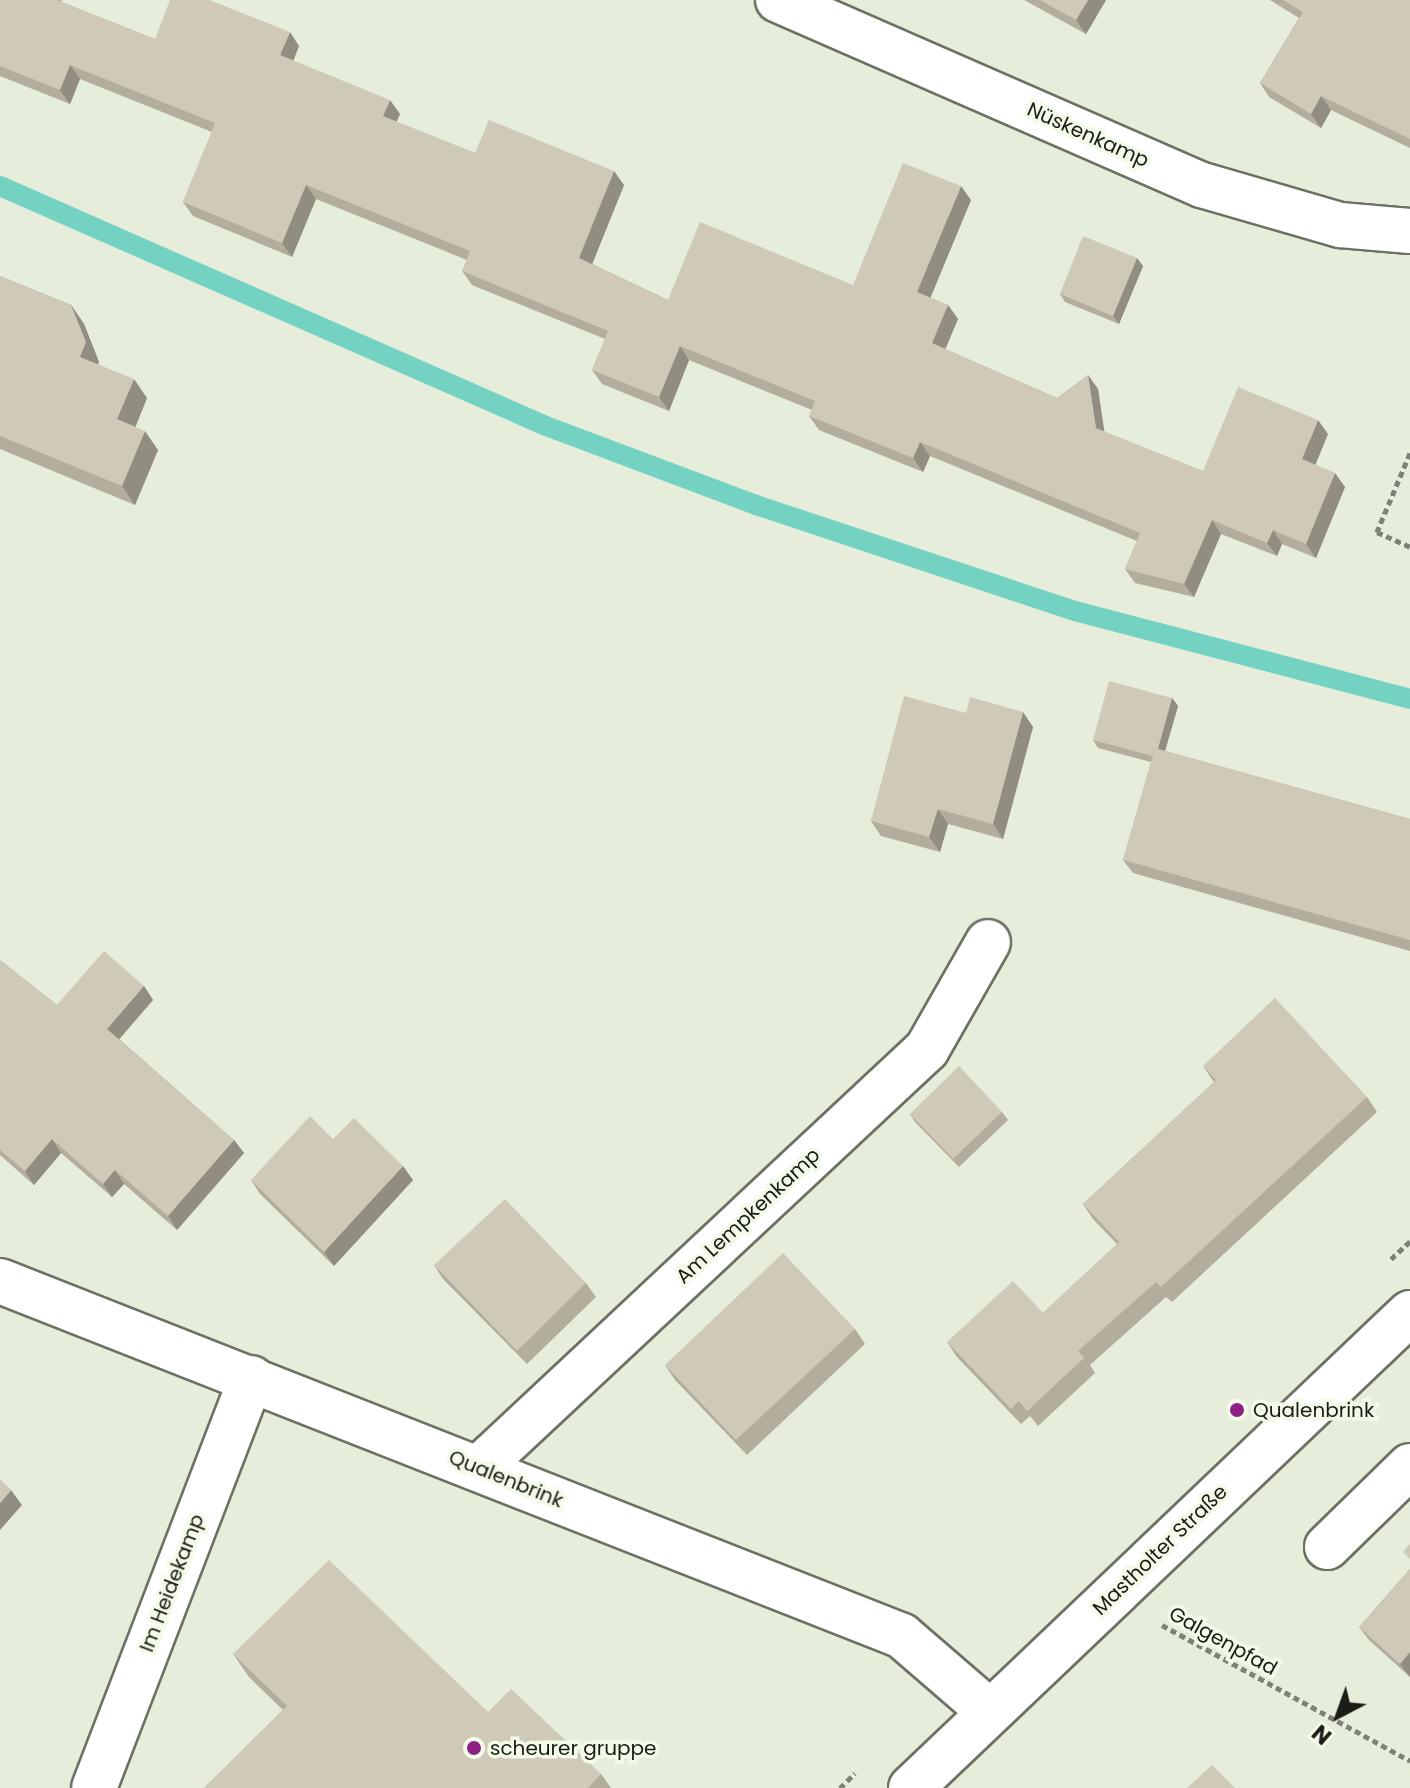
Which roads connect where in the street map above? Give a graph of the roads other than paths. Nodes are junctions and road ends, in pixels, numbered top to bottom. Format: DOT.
graph roads {
  1 [pos="778,0"];
  2 [pos="1410,231"];
  3 [pos="988,942"];
  4 [pos="0,1281"];
  5 [pos="1410,1313"];
  6 [pos="251,1378"];
  7 [pos="1410,1466"];
  8 [pos="479,1468"];
  9 [pos="1327,1547"];
  10 [pos="990,1712"];
  11 [pos="94,1788"];
  12 [pos="911,1788"];
  1 -- 2 [label="street, Nüskenkamp"];
  3 -- 8 [label="street, Am Lempkenkamp"];
  4 -- 6 [label="street, Qualenbrink"];
  5 -- 10 [label="street, Mastholter Straße"];
  6 -- 8 [label="street, Qualenbrink"];
  6 -- 11 [label="street, Im Heidekamp"];
  7 -- 9 [label="street"];
  8 -- 10 [label="street, Qualenbrink"];
  10 -- 12 [label="street, Mastholter Straße"];
}
